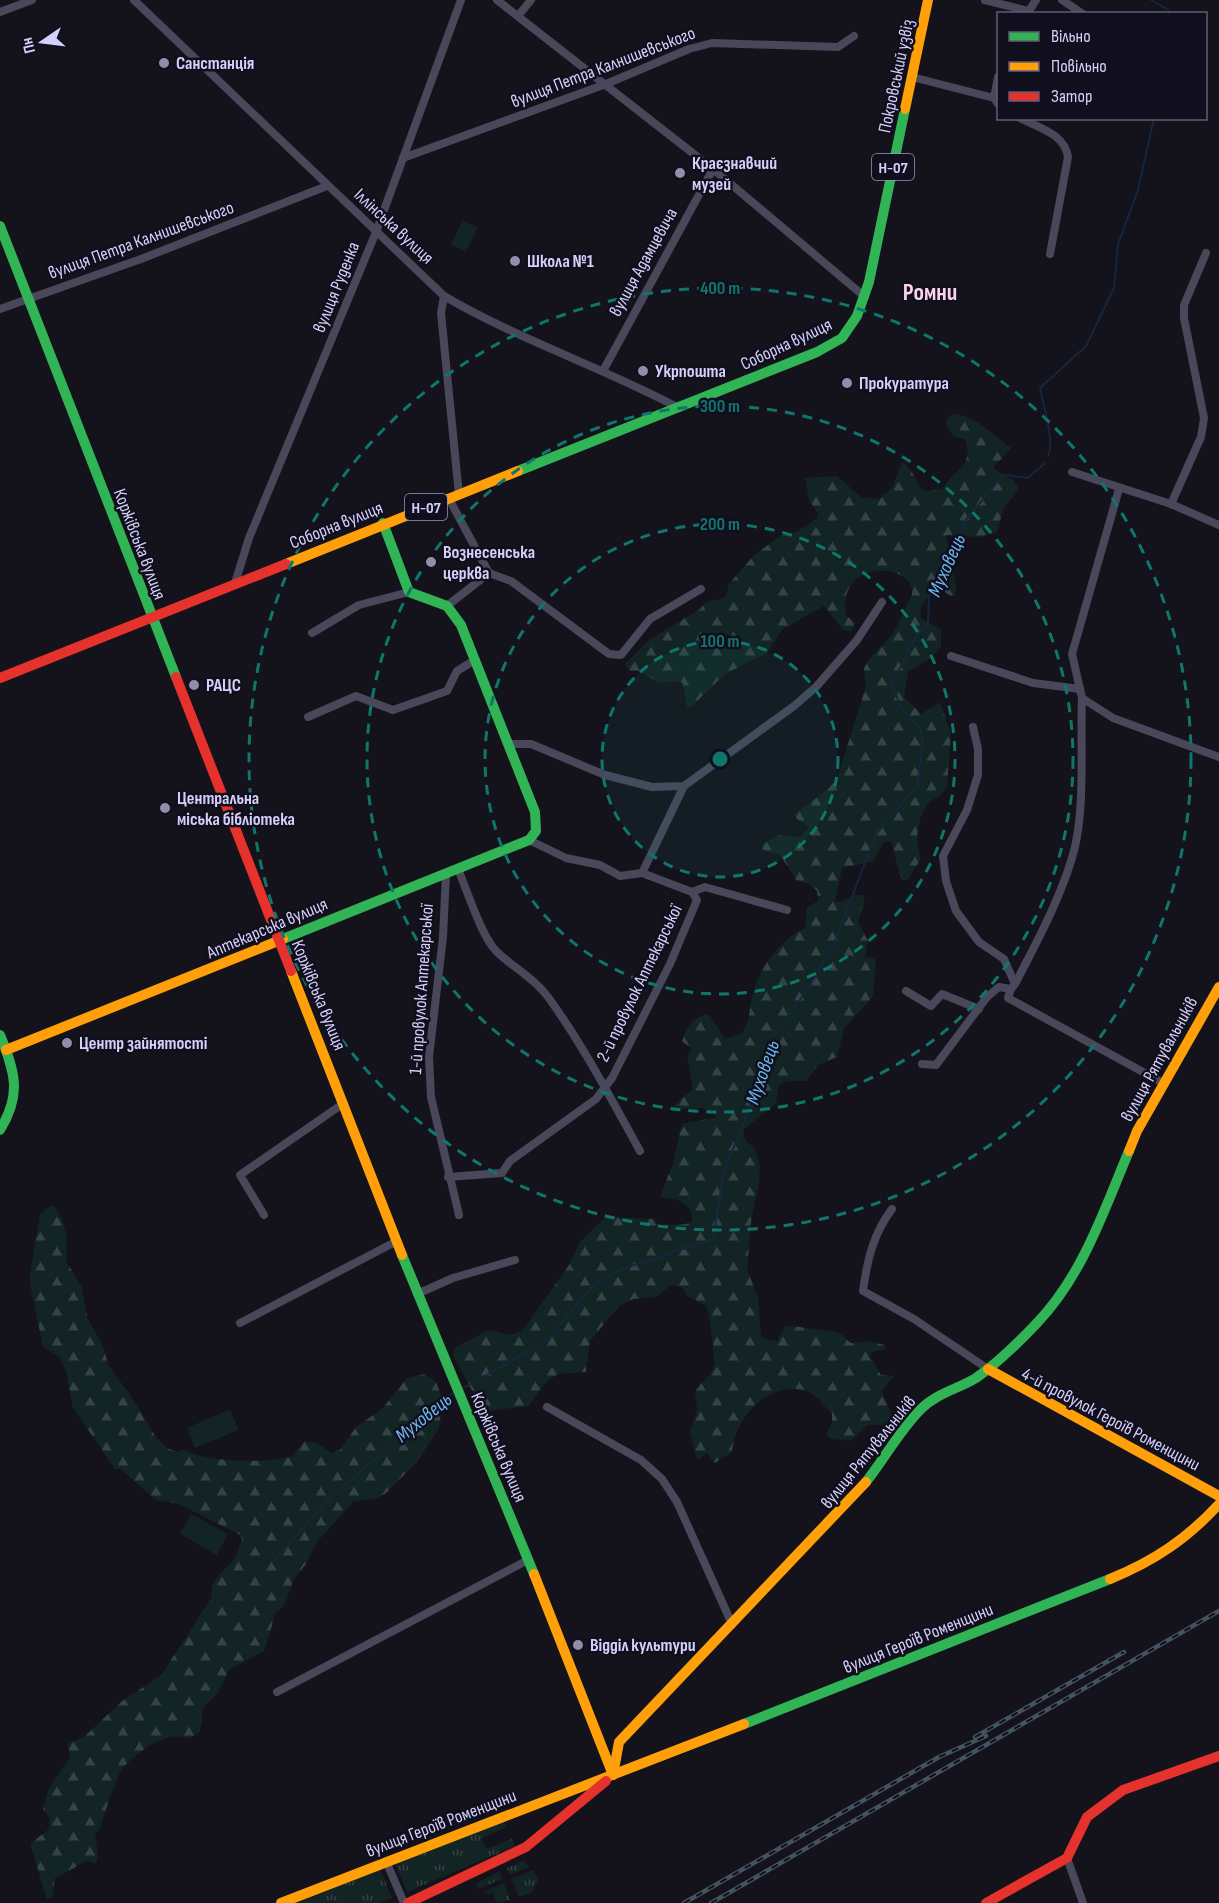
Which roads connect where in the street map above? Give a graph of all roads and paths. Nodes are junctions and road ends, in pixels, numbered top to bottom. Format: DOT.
graph roads {
  1 [pos="33,0"];
  2 [pos="134,0"];
  3 [pos="461,0"];
  4 [pos="496,0"];
  5 [pos="531,0"];
  6 [pos="928,0"];
  7 [pos="985,0"];
  8 [pos="1036,0"];
  9 [pos="1062,0"];
  10 [pos="0,12"];
  11 [pos="1027,12"];
  12 [pos="1080,12"];
  13 [pos="518,16"];
  14 [pos="854,36"];
  15 [pos="912,77"];
  16 [pos="606,84"];
  17 [pos="996,101"];
  18 [pos="1024,120"];
  19 [pos="403,158"];
  20 [pos="713,169"];
  21 [pos="327,186"];
  22 [pos="0,226"];
  23 [pos="376,232"];
  24 [pos="1206,253"];
  25 [pos="1050,254"];
  26 [pos="444,296"];
  27 [pos="865,297"];
  28 [pos="29,299"];
  29 [pos="0,309"];
  30 [pos="849,331"];
  31 [pos="603,371"];
  32 [pos="679,408"];
  33 [pos="1072,472"];
  34 [pos="1119,489"];
  35 [pos="454,497"];
  36 [pos="1171,504"];
  37 [pos="383,523"];
  38 [pos="1219,525"];
  39 [pos="489,573"];
  40 [pos="235,583"];
  41 [pos="701,589"];
  42 [pos="409,592"];
  43 [pos="882,602"];
  44 [pos="447,606"];
  45 [pos="151,617"];
  46 [pos="312,633"];
  47 [pos="951,656"];
  48 [pos="476,660"];
  49 [pos="0,678"];
  50 [pos="1081,694"];
  51 [pos="308,717"];
  52 [pos="973,727"];
  53 [pos="510,744"];
  54 [pos="1219,758"];
  55 [pos="684,786"];
  56 [pos="529,840"];
  57 [pos="458,869"];
  58 [pos="642,873"];
  59 [pos="446,874"];
  60 [pos="692,892"];
  61 [pos="787,910"];
  62 [pos="279,940"];
  63 [pos="1013,986"];
  64 [pos="1219,987"];
  65 [pos="906,992"];
  66 [pos="979,1009"];
  67 [pos="0,1035"];
  68 [pos="6,1050"];
  69 [pos="922,1064"];
  70 [pos="1163,1083"];
  71 [pos="604,1088"];
  72 [pos="344,1103"];
  73 [pos="0,1130"];
  74 [pos="640,1151"];
  75 [pos="448,1177"];
  76 [pos="892,1209"];
  77 [pos="264,1215"];
  78 [pos="459,1215"];
  79 [pos="397,1241"];
  80 [pos="515,1260"];
  81 [pos="417,1294"];
  82 [pos="240,1323"];
  83 [pos="988,1368"];
  84 [pos="547,1407"];
  85 [pos="1219,1496"];
  86 [pos="1219,1504"];
  87 [pos="528,1560"];
  88 [pos="732,1624"];
  89 [pos="277,1692"];
  90 [pos="1219,1756"];
  91 [pos="613,1775"];
  92 [pos="1067,1858"];
  93 [pos="386,1861"];
  94 [pos="281,1903"];
  95 [pos="406,1903"];
  96 [pos="986,1903"];
  97 [pos="1083,1903"];
  1 -- 10 [label="street"];
  2 -- 21 [label="street, Іллінська вулиця"];
  3 -- 19 [label="street, вулиця Руденка"];
  4 -- 13 [label="street"];
  5 -- 13 [label="street"];
  6 -- 15 [label="street, Покровський узвіз / Н-07"];
  7 -- 11 [label="street"];
  8 -- 11 [label="street"];
  9 -- 12 [label="street"];
  13 -- 16 [label="street"];
  14 -- 16 [label="street, вулиця Петра Калнишевського"];
  15 -- 17 [label="street"];
  15 -- 27 [label="street, Покровський узвіз / Н-07"];
  16 -- 19 [label="street, вулиця Петра Калнишевського"];
  16 -- 20 [label="street"];
  18 -- 25 [label="street"];
  19 -- 23 [label="street, вулиця Руденка"];
  20 -- 27 [label="street"];
  20 -- 31 [label="street, вулиця Адамцевича"];
  21 -- 23 [label="street, Іллінська вулиця"];
  21 -- 28 [label="street, вулиця Петра Калнишевського"];
  22 -- 28 [label="street, Коржівська вулиця"];
  23 -- 26 [label="street, Іллінська вулиця"];
  23 -- 40 [label="street, вулиця Руденка"];
  24 -- 36 [label="street"];
  26 -- 31 [label="street, Іллінська вулиця"];
  26 -- 35 [label="street"];
  27 -- 30 [label="street, Покровський узвіз / Н-07"];
  28 -- 29 [label="street, вулиця Петра Калнишевського"];
  28 -- 45 [label="street, Коржівська вулиця"];
  30 -- 32 [label="street, Соборна вулиця / Н-07"];
  31 -- 32 [label="street, Іллінська вулиця"];
  32 -- 35 [label="street, Соборна вулиця / Н-07"];
  33 -- 34 [label="street"];
  34 -- 36 [label="street"];
  34 -- 50 [label="street"];
  35 -- 37 [label="street, Соборна вулиця / Н-07"];
  35 -- 39 [label="street"];
  36 -- 38 [label="street"];
  37 -- 40 [label="street, Соборна вулиця / Н-07"];
  37 -- 42 [label="street"];
  39 -- 41 [label="street"];
  39 -- 44 [label="street"];
  40 -- 45 [label="street, Соборна вулиця / Н-07"];
  42 -- 44 [label="street"];
  42 -- 46 [label="street"];
  43 -- 55 [label="street"];
  44 -- 48 [label="street"];
  45 -- 49 [label="street, Соборна вулиця / Н-07"];
  45 -- 62 [label="street, Коржівська вулиця"];
  47 -- 50 [label="street"];
  48 -- 51 [label="street"];
  48 -- 53 [label="street"];
  50 -- 54 [label="street"];
  50 -- 63 [label="street"];
  52 -- 63 [label="street"];
  53 -- 55 [label="street"];
  53 -- 56 [label="street, Аптекарська вулиця"];
  55 -- 58 [label="street"];
  56 -- 57 [label="street, Аптекарська вулиця"];
  56 -- 58 [label="street"];
  57 -- 59 [label="street, Аптекарська вулиця"];
  57 -- 71 [label="street, 2-й провулок Аптекарської"];
  58 -- 60 [label="street"];
  59 -- 62 [label="street, Аптекарська вулиця"];
  59 -- 75 [label="street, 1-й провулок Аптекарської"];
  60 -- 61 [label="street"];
  60 -- 71 [label="street, 2-й провулок Аптекарської"];
  62 -- 68 [label="street, Аптекарська вулиця"];
  62 -- 72 [label="street, Коржівська вулиця"];
  63 -- 66 [label="street"];
  63 -- 70 [label="street"];
  64 -- 70 [label="street, вулиця Рятувальників"];
  65 -- 66 [label="street"];
  66 -- 69 [label="street"];
  67 -- 68 [label="street"];
  68 -- 73 [label="street"];
  70 -- 83 [label="street, вулиця Рятувальників"];
  71 -- 74 [label="street, 2-й провулок Аптекарської"];
  71 -- 75 [label="street"];
  72 -- 77 [label="street"];
  72 -- 79 [label="street, Коржівська вулиця"];
  75 -- 78 [label="street, 1-й провулок Аптекарської"];
  76 -- 83 [label="street"];
  79 -- 81 [label="street, Коржівська вулиця"];
  79 -- 82 [label="street"];
  80 -- 81 [label="street"];
  81 -- 87 [label="street, Коржівська вулиця"];
  83 -- 85 [label="street, 4-й провулок Героїв Роменщини"];
  83 -- 88 [label="street, вулиця Рятувальників"];
  84 -- 88 [label="street"];
  86 -- 91 [label="street, вулиця Героїв Роменщини"];
  87 -- 89 [label="street"];
  87 -- 91 [label="street, Коржівська вулиця"];
  88 -- 91 [label="street, вулиця Рятувальників"];
  90 -- 92 [label="street"];
  91 -- 93 [label="street, вулиця Героїв Роменщини"];
  91 -- 95 [label="street, вулиця Героїв Роменщини"];
  92 -- 96 [label="street"];
  92 -- 97 [label="street"];
  93 -- 94 [label="street, вулиця Героїв Роменщини"];
  93 -- 95 [label="street"];
}
